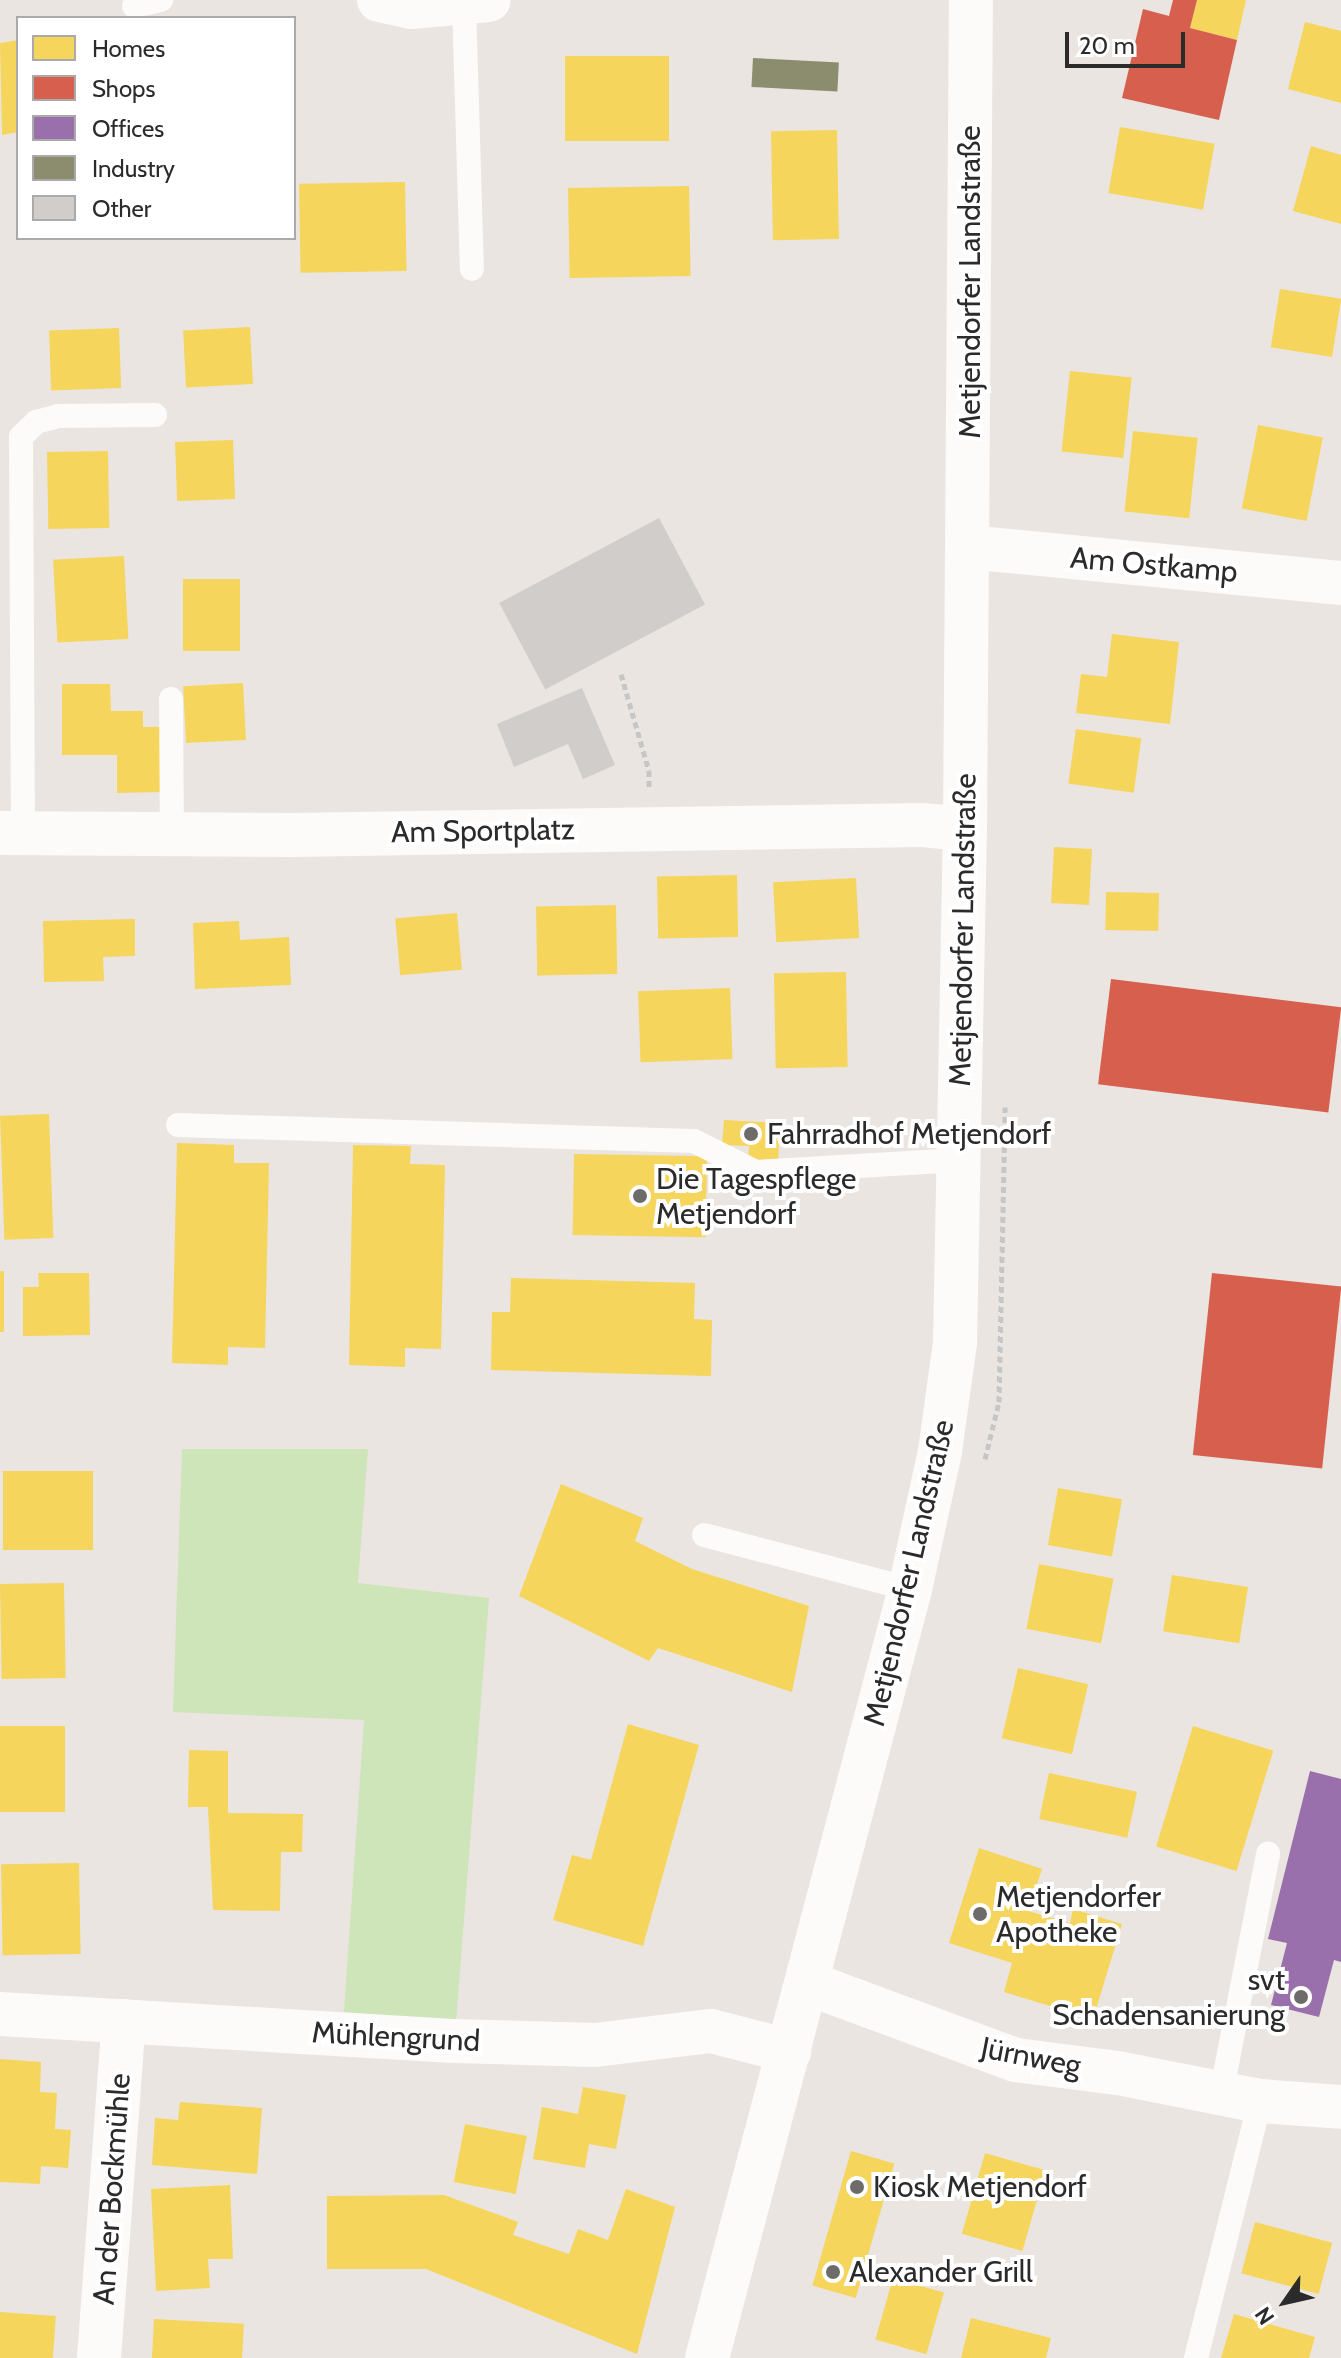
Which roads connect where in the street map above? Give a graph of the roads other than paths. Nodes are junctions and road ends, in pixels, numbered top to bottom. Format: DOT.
graph roads {
  1 [pos="161,0"];
  2 [pos="379,0"];
  3 [pos="971,0"];
  4 [pos="476,2"];
  5 [pos="134,6"];
  6 [pos="472,269"];
  7 [pos="155,415"];
  8 [pos="967,547"];
  9 [pos="1341,583"];
  10 [pos="171,699"];
  11 [pos="965,829"];
  12 [pos="11,833"];
  13 [pos="172,834"];
  14 [pos="178,1125"];
  15 [pos="960,1160"];
  16 [pos="704,1535"];
  17 [pos="910,1589"];
  18 [pos="1268,1854"];
  19 [pos="810,1984"];
  20 [pos="0,2014"];
  21 [pos="124,2021"];
  22 [pos="789,2051"];
  23 [pos="1240,2098"];
  24 [pos="1341,2107"];
  25 [pos="99,2358"];
  26 [pos="707,2358"];
  27 [pos="1196,2358"];
  1 -- 5 [label="lane"];
  2 -- 4 [label="street"];
  3 -- 8 [label="street, Metjendorfer Landstraße"];
  4 -- 6 [label="lane"];
  7 -- 12 [label="lane"];
  8 -- 9 [label="street, Am Ostkamp"];
  8 -- 11 [label="street, Metjendorfer Landstraße"];
  10 -- 13 [label="lane"];
  11 -- 13 [label="street, Am Sportplatz"];
  11 -- 15 [label="street, Metjendorfer Landstraße"];
  12 -- 13 [label="street, Am Sportplatz"];
  14 -- 15 [label="lane"];
  15 -- 17 [label="street, Metjendorfer Landstraße"];
  16 -- 17 [label="lane"];
  17 -- 19 [label="street, Metjendorfer Landstraße"];
  18 -- 23 [label="lane"];
  19 -- 22 [label="street, Metjendorfer Landstraße"];
  19 -- 23 [label="street, Jürnweg"];
  20 -- 21 [label="street, Mühlengrund"];
  21 -- 22 [label="street, Mühlengrund"];
  21 -- 25 [label="street, An der Bockmühle"];
  22 -- 26 [label="street, Metjendorfer Landstraße"];
  23 -- 24 [label="street, Jürnweg"];
  23 -- 27 [label="lane"];
}
